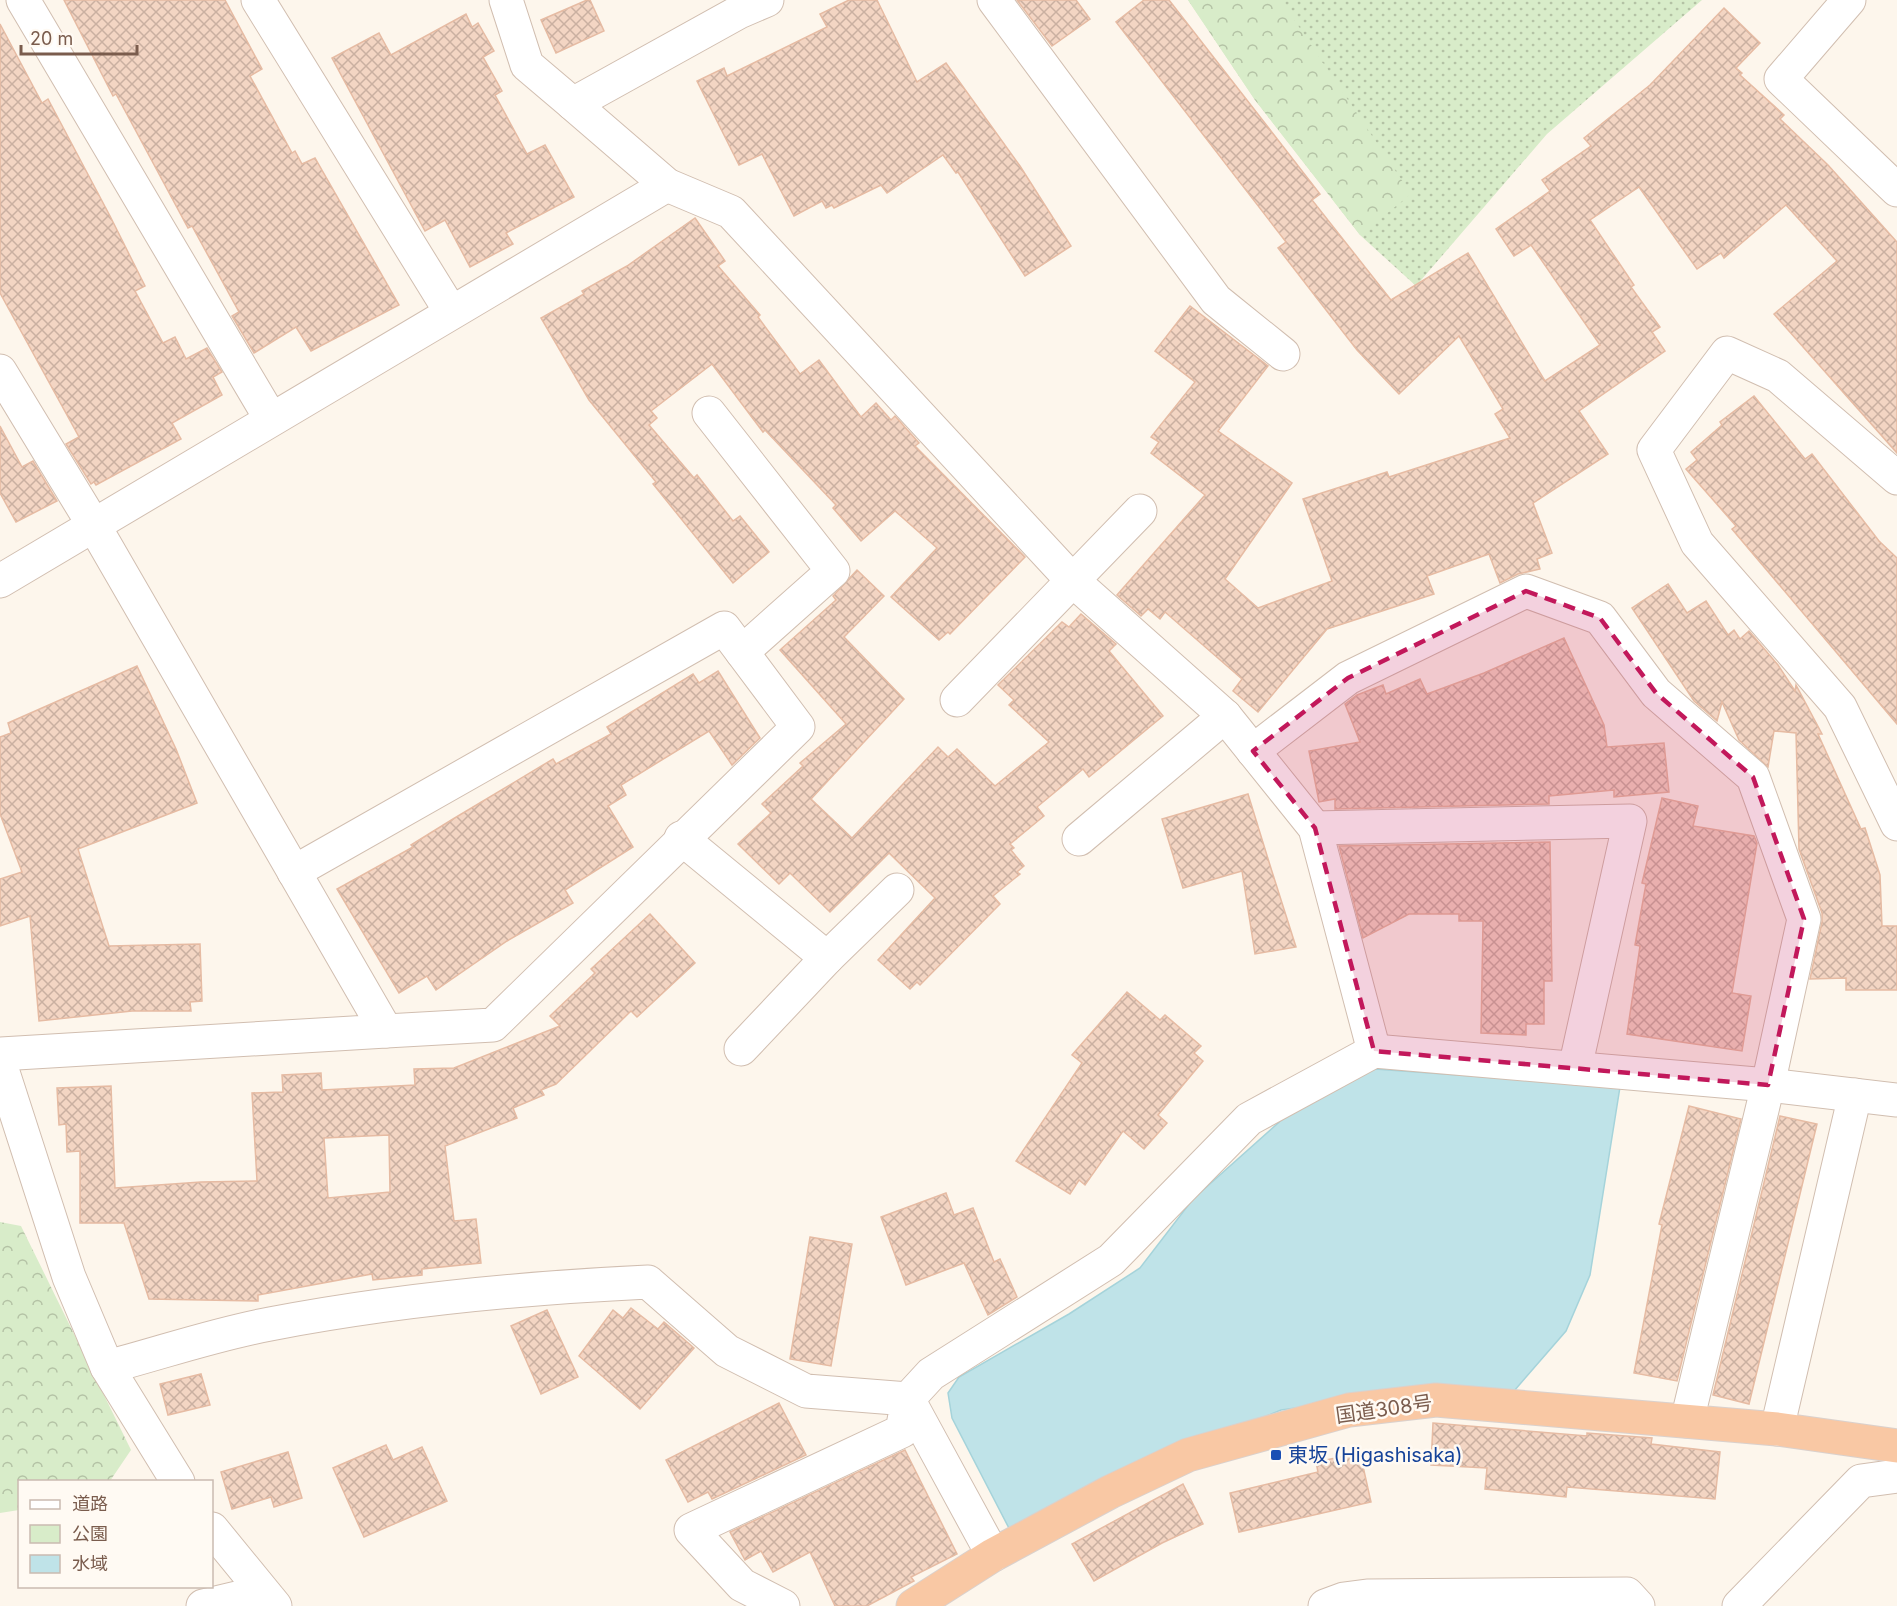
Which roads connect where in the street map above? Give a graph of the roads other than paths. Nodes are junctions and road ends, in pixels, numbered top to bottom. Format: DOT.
graph roads {
  1 [pos="23,0"];
  2 [pos="258,0"];
  3 [pos="506,0"];
  4 [pos="994,0"];
  5 [pos="1849,0"];
  6 [pos="746,4"];
  7 [pos="573,105"];
  8 [pos="667,185"];
  9 [pos="1897,190"];
  10 [pos="451,312"];
  11 [pos="1283,354"];
  12 [pos="0,370"];
  13 [pos="709,412"];
  14 [pos="271,419"];
  15 [pos="1897,477"];
  16 [pos="1140,511"];
  17 [pos="93,524"];
  18 [pos="1071,579"];
  19 [pos="0,581"];
  20 [pos="742,652"];
  21 [pos="957,700"];
  22 [pos="1225,716"];
  23 [pos="1252,751"];
  24 [pos="1897,824"];
  25 [pos="1315,828"];
  26 [pos="681,838"];
  27 [pos="1079,839"];
  28 [pos="294,872"];
  29 [pos="897,890"];
  30 [pos="827,958"];
  31 [pos="386,1031"];
  32 [pos="741,1049"];
  33 [pos="1374,1051"];
  34 [pos="0,1054"];
  35 [pos="0,1063"];
  36 [pos="1575,1068"];
  37 [pos="1768,1085"];
  38 [pos="1855,1095"];
  39 [pos="1897,1100"];
  40 [pos="108,1367"];
  41 [pos="908,1399"];
  42 [pos="1687,1421"];
  43 [pos="1777,1429"];
  44 [pos="1897,1446"];
  45 [pos="1897,1476"];
  46 [pos="177,1480"];
  47 [pos="213,1530"];
  48 [pos="993,1555"];
  49 [pos="269,1599"];
  50 [pos="203,1606"];
  51 [pos="783,1606"];
  52 [pos="913,1606"];
  53 [pos="1325,1606"];
  54 [pos="1638,1606"];
  55 [pos="1739,1606"];
  1 -- 14 [label="street"];
  2 -- 10 [label="street"];
  3 -- 7 [label="street"];
  4 -- 11 [label="street"];
  5 -- 9 [label="street"];
  6 -- 7 [label="street"];
  7 -- 8 [label="street"];
  8 -- 10 [label="street"];
  8 -- 18 [label="street"];
  10 -- 14 [label="street"];
  12 -- 17 [label="street"];
  13 -- 20 [label="street"];
  14 -- 17 [label="street"];
  15 -- 24 [label="street"];
  16 -- 18 [label="street"];
  17 -- 19 [label="street"];
  17 -- 28 [label="street"];
  18 -- 21 [label="street"];
  18 -- 22 [label="street"];
  20 -- 26 [label="street"];
  20 -- 28 [label="street"];
  22 -- 23 [label="street"];
  22 -- 27 [label="street"];
  23 -- 25 [label="street"];
  23 -- 37 [label="street"];
  25 -- 33 [label="street"];
  25 -- 36 [label="street"];
  26 -- 30 [label="street"];
  26 -- 31 [label="street"];
  28 -- 31 [label="street"];
  29 -- 30 [label="street"];
  30 -- 32 [label="street"];
  31 -- 34 [label="street"];
  33 -- 36 [label="street"];
  33 -- 41 [label="street"];
  35 -- 40 [label="street"];
  36 -- 37 [label="street"];
  37 -- 38 [label="street"];
  37 -- 42 [label="street"];
  38 -- 39 [label="street"];
  38 -- 43 [label="street"];
  40 -- 41 [label="street"];
  40 -- 46 [label="street"];
  41 -- 48 [label="street"];
  41 -- 51 [label="street"];
  42 -- 43 [label="highway, 国道308号"];
  42 -- 48 [label="highway, 国道308号"];
  43 -- 44 [label="highway, 国道308号"];
  45 -- 55 [label="street"];
  47 -- 49 [label="street"];
  48 -- 52 [label="highway, 国道308号"];
  49 -- 50 [label="street"];
  53 -- 54 [label="street"];
}
